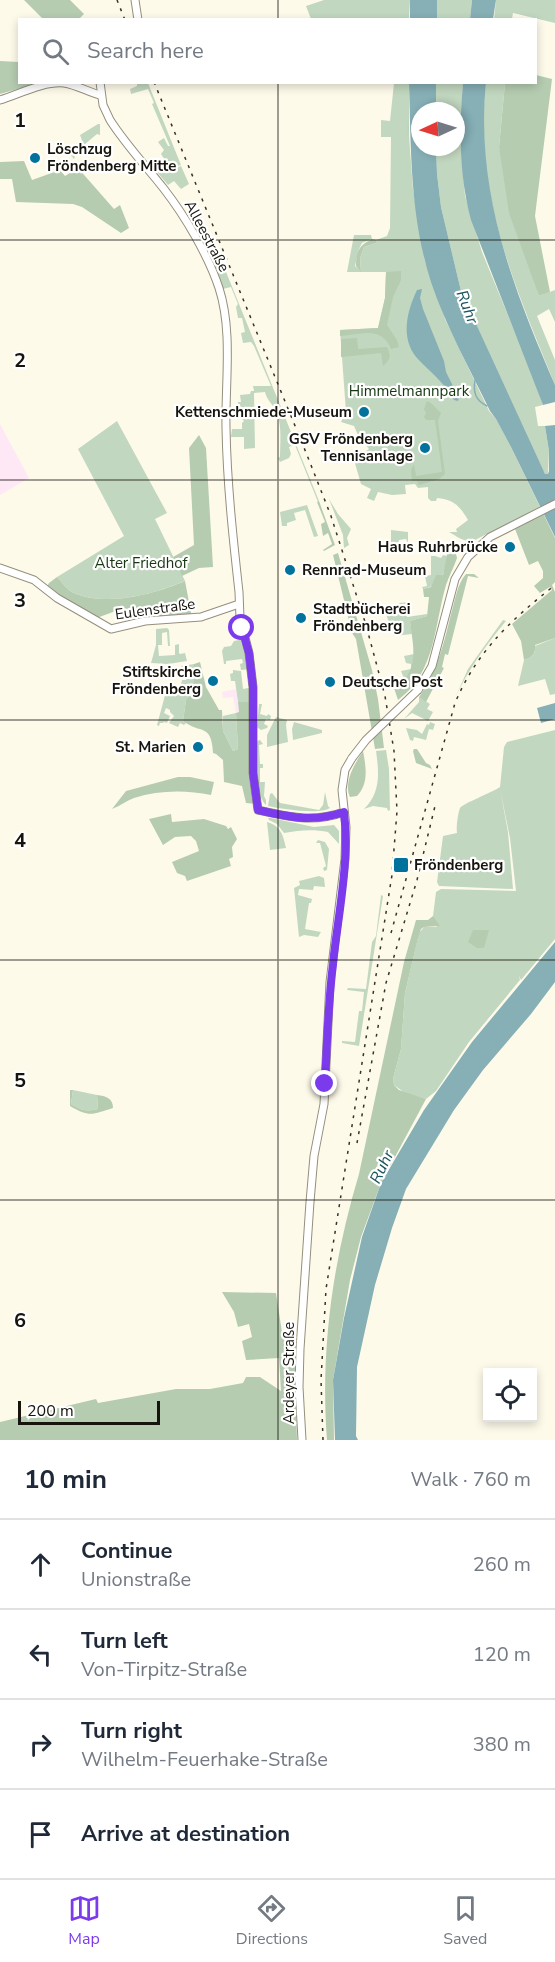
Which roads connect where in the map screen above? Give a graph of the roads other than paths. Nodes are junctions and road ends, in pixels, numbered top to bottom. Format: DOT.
graph roads {
  1 [pos="135,0"];
  2 [pos="138,18"];
  3 [pos="54,84"];
  4 [pos="66,84"];
  5 [pos="100,84"];
  6 [pos="100,95"];
  7 [pos="0,100"];
  8 [pos="555,504"];
  9 [pos="0,568"];
  10 [pos="239,604"];
  11 [pos="222,610"];
  12 [pos="240,618"];
  13 [pos="344,812"];
  14 [pos="302,1440"];
  1 -- 2 [label="main road"];
  3 -- 7 [label="main road"];
  4 -- 6 [label="main road"];
  5 -- 6 [label="main road, Alleestraße"];
  6 -- 10 [label="main road, Alleestraße"];
  8 -- 13 [label="main road, Ardeyer Straße, bridge"];
  9 -- 11 [label="main road, Eulenstraße"];
  10 -- 11 [label="main road, Eulenstraße"];
  10 -- 12 [label="main road, Alleestraße"];
  11 -- 12 [label="main road"];
  12 -- 13 [label="main road, Alleestraße"];
  13 -- 14 [label="main road, Ardeyer Straße"];
}
